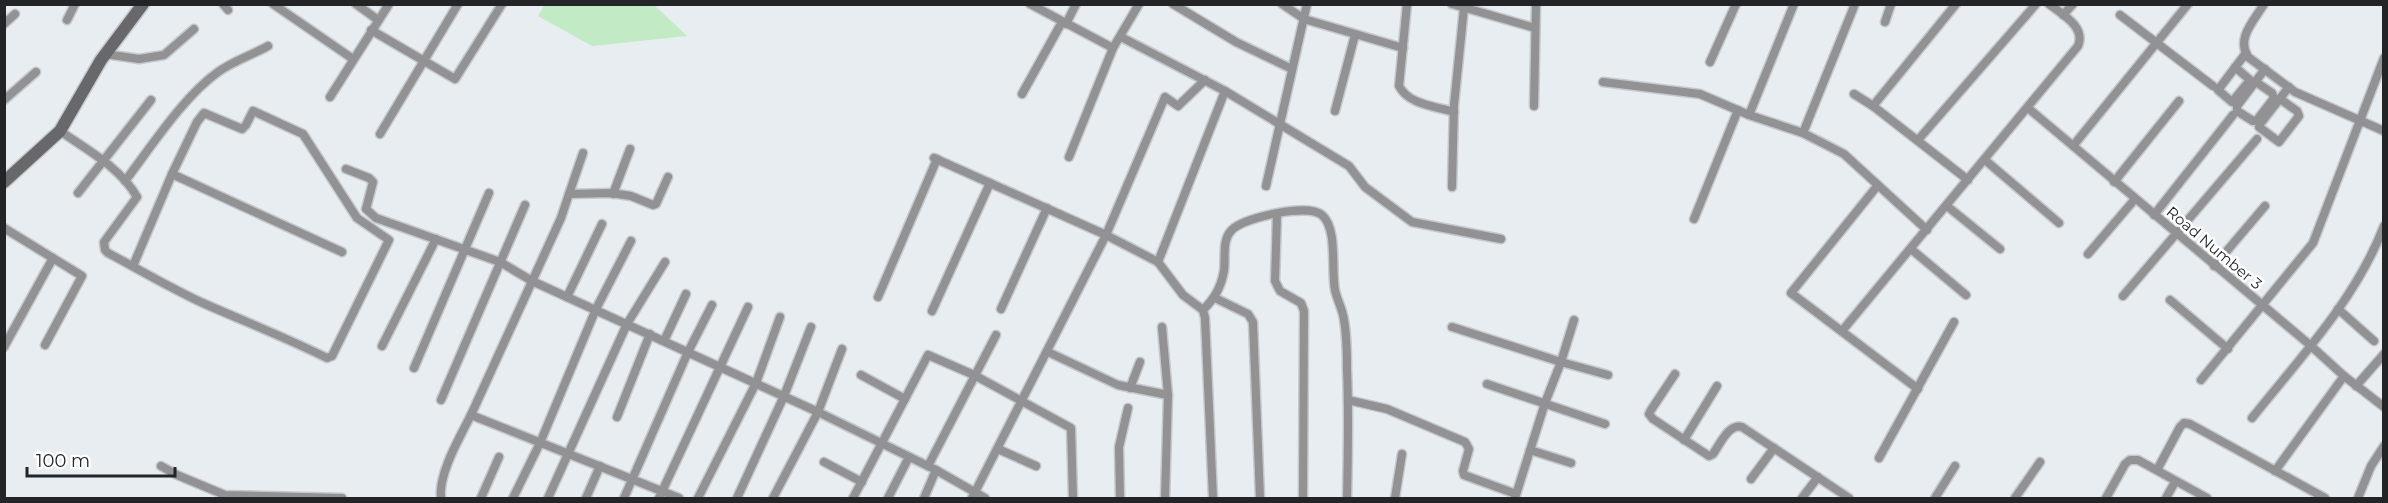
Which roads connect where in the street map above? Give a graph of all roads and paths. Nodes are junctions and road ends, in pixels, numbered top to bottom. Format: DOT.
graph roads {
  1 [pos="75,4"];
  2 [pos="142,4"];
  3 [pos="273,4"];
  4 [pos="356,4"];
  5 [pos="388,4"];
  6 [pos="458,4"];
  7 [pos="502,4"];
  8 [pos="1030,4"];
  9 [pos="1076,4"];
  10 [pos="1139,4"];
  11 [pos="1173,4"];
  12 [pos="1282,4"];
  13 [pos="1306,4"];
  14 [pos="1407,4"];
  15 [pos="1452,4"];
  16 [pos="1536,4"];
  17 [pos="1736,4"];
  18 [pos="1794,4"];
  19 [pos="1856,4"];
  20 [pos="1891,4"];
  21 [pos="1956,4"];
  22 [pos="2036,4"];
  23 [pos="2049,4"];
  24 [pos="2073,4"];
  25 [pos="2188,4"];
  26 [pos="2264,4"];
  27 [pos="1464,8"];
  28 [pos="15,14"];
  29 [pos="2063,15"];
  30 [pos="2120,15"];
  31 [pos="1304,19"];
  32 [pos="67,20"];
  33 [pos="378,20"];
  34 [pos="1885,22"];
  35 [pos="1064,23"];
  36 [pos="4,24"];
  37 [pos="1535,28"];
  38 [pos="194,29"];
  39 [pos="371,30"];
  40 [pos="1355,35"];
  41 [pos="1121,37"];
  42 [pos="2157,43"];
  43 [pos="268,46"];
  44 [pos="1113,48"];
  45 [pos="1403,48"];
  46 [pos="2246,53"];
  47 [pos="2384,58"];
  48 [pos="353,59"];
  49 [pos="100,62"];
  50 [pos="1710,62"];
  51 [pos="424,63"];
  52 [pos="2235,67"];
  53 [pos="1292,69"];
  54 [pos="2265,69"];
  55 [pos="36,72"];
  56 [pos="1205,80"];
  57 [pos="1603,82"];
  58 [pos="2256,82"];
  59 [pos="2213,86"];
  60 [pos="2289,87"];
  61 [pos="1225,90"];
  62 [pos="1023,94"];
  63 [pos="1854,94"];
  64 [pos="330,97"];
  65 [pos="2280,99"];
  66 [pos="4,100"];
  67 [pos="151,100"];
  68 [pos="2179,101"];
  69 [pos="1534,106"];
  70 [pos="1873,106"];
  71 [pos="2028,108"];
  72 [pos="1738,110"];
  73 [pos="1335,111"];
  74 [pos="1454,112"];
  75 [pos="1749,115"];
  76 [pos="2233,115"];
  77 [pos="2358,121"];
  78 [pos="1279,124"];
  79 [pos="60,131"];
  80 [pos="2384,131"];
  81 [pos="1803,132"];
  82 [pos="380,134"];
  83 [pos="2257,139"];
  84 [pos="1918,140"];
  85 [pos="2073,146"];
  86 [pos="630,149"];
  87 [pos="584,153"];
  88 [pos="1069,157"];
  89 [pos="1985,160"];
  90 [pos="103,162"];
  91 [pos="346,169"];
  92 [pos="8,174"];
  93 [pos="172,174"];
  94 [pos="668,177"];
  95 [pos="1968,180"];
  96 [pos="125,181"];
  97 [pos="2114,182"];
  98 [pos="990,183"];
  99 [pos="1878,185"];
  100 [pos="1266,186"];
  101 [pos="1452,187"];
  102 [pos="78,193"];
  103 [pos="489,193"];
  104 [pos="613,194"];
  105 [pos="568,195"];
  106 [pos="2135,199"];
  107 [pos="525,205"];
  108 [pos="1947,206"];
  109 [pos="2265,206"];
  110 [pos="1047,208"];
  111 [pos="1277,214"];
  112 [pos="2154,215"];
  113 [pos="1694,219"];
  114 [pos="2059,223"];
  115 [pos="602,224"];
  116 [pos="2384,226"];
  117 [pos="4,228"];
  118 [pos="1927,230"];
  119 [pos="2176,234"];
  120 [pos="1106,235"];
  121 [pos="436,239"];
  122 [pos="1501,239"];
  123 [pos="631,241"];
  124 [pos="1911,249"];
  125 [pos="2000,249"];
  126 [pos="466,250"];
  127 [pos="342,252"];
  128 [pos="2088,254"];
  129 [pos="53,258"];
  130 [pos="500,262"];
  131 [pos="665,262"];
  132 [pos="1159,263"];
  133 [pos="133,266"];
  134 [pos="2214,266"];
  135 [pos="532,280"];
  136 [pos="686,294"];
  137 [pos="1966,295"];
  138 [pos="567,297"];
  139 [pos="878,297"];
  140 [pos="2123,297"];
  141 [pos="1215,298"];
  142 [pos="2170,300"];
  143 [pos="712,305"];
  144 [pos="748,307"];
  145 [pos="2262,307"];
  146 [pos="596,309"];
  147 [pos="1001,309"];
  148 [pos="2338,309"];
  149 [pos="1203,310"];
  150 [pos="932,311"];
  151 [pos="780,317"];
  152 [pos="1574,320"];
  153 [pos="1954,322"];
  154 [pos="627,324"];
  155 [pos="811,327"];
  156 [pos="1162,327"];
  157 [pos="1452,327"];
  158 [pos="1842,331"];
  159 [pos="650,334"];
  160 [pos="996,334"];
  161 [pos="2374,340"];
  162 [pos="664,341"];
  163 [pos="45,345"];
  164 [pos="2310,345"];
  165 [pos="382,346"];
  166 [pos="4,347"];
  167 [pos="842,349"];
  168 [pos="2228,349"];
  169 [pos="688,352"];
  170 [pos="1048,352"];
  171 [pos="2384,354"];
  172 [pos="1140,362"];
  173 [pos="1562,362"];
  174 [pos="414,368"];
  175 [pos="721,368"];
  176 [pos="1675,374"];
  177 [pos="861,375"];
  178 [pos="974,375"];
  179 [pos="1608,375"];
  180 [pos="2344,376"];
  181 [pos="2201,380"];
  182 [pos="756,383"];
  183 [pos="1487,384"];
  184 [pos="1717,386"];
  185 [pos="2356,386"];
  186 [pos="1130,388"];
  187 [pos="1918,389"];
  188 [pos="1168,395"];
  189 [pos="784,396"];
  190 [pos="905,399"];
  191 [pos="1348,399"];
  192 [pos="441,400"];
  193 [pos="1022,402"];
  194 [pos="1545,403"];
  195 [pos="2384,407"];
  196 [pos="1128,408"];
  197 [pos="818,412"];
  198 [pos="471,416"];
  199 [pos="617,417"];
  200 [pos="2252,418"];
  201 [pos="1605,424"];
  202 [pos="1683,440"];
  203 [pos="540,443"];
  204 [pos="883,444"];
  205 [pos="2384,446"];
  206 [pos="1774,448"];
  207 [pos="998,449"];
  208 [pos="1530,450"];
  209 [pos="568,453"];
  210 [pos="1402,454"];
  211 [pos="499,457"];
  212 [pos="909,457"];
  213 [pos="1879,458"];
  214 [pos="824,462"];
  215 [pos="2040,462"];
  216 [pos="1571,463"];
  217 [pos="162,466"];
  218 [pos="600,466"];
  219 [pos="1036,466"];
  220 [pos="1954,466"];
  221 [pos="932,468"];
  222 [pos="2157,470"];
  223 [pos="2275,471"];
  224 [pos="1818,477"];
  225 [pos="633,479"];
  226 [pos="1751,479"];
  227 [pos="862,482"];
  228 [pos="2175,482"];
  229 [pos="660,495"];
  230 [pos="974,495"];
  231 [pos="1515,496"];
  232 [pos="342,498"];
  233 [pos="441,498"];
  234 [pos="481,498"];
  235 [pos="513,498"];
  236 [pos="548,498"];
  237 [pos="586,498"];
  238 [pos="624,498"];
  239 [pos="679,498"];
  240 [pos="698,498"];
  241 [pos="737,498"];
  242 [pos="772,498"];
  243 [pos="853,498"];
  244 [pos="888,498"];
  245 [pos="924,498"];
  246 [pos="986,498"];
  247 [pos="1073,498"];
  248 [pos="1119,498"];
  249 [pos="1165,498"];
  250 [pos="1213,498"];
  251 [pos="1260,498"];
  252 [pos="1303,498"];
  253 [pos="1347,498"];
  254 [pos="1395,498"];
  255 [pos="1802,498"];
  256 [pos="1849,498"];
  257 [pos="1935,498"];
  258 [pos="2015,498"];
  259 [pos="2106,498"];
  260 [pos="2166,498"];
  261 [pos="2207,498"];
  262 [pos="2325,498"];
  263 [pos="2358,498"];
  1 -- 32 [label="street"];
  2 -- 49 [label="street"];
  3 -- 48 [label="street"];
  4 -- 33 [label="street"];
  5 -- 33 [label="street"];
  6 -- 51 [label="street"];
  7 -- 51 [label="street"];
  8 -- 35 [label="street"];
  9 -- 35 [label="street"];
  10 -- 41 [label="street"];
  11 -- 53 [label="street"];
  12 -- 31 [label="street"];
  13 -- 31 [label="street"];
  14 -- 45 [label="street"];
  15 -- 27 [label="street"];
  16 -- 37 [label="street"];
  17 -- 50 [label="street"];
  18 -- 75 [label="street"];
  19 -- 81 [label="street"];
  20 -- 34 [label="street"];
  21 -- 70 [label="street"];
  22 -- 84 [label="street"];
  23 -- 29 [label="street"];
  24 -- 29 [label="street"];
  25 -- 42 [label="street"];
  26 -- 46 [label="street"];
  27 -- 37 [label="street"];
  27 -- 74 [label="street"];
  28 -- 36 [label="street"];
  29 -- 71 [label="street"];
  30 -- 42 [label="street"];
  31 -- 40 [label="street"];
  31 -- 53 [label="street"];
  33 -- 39 [label="street"];
  35 -- 44 [label="street"];
  35 -- 62 [label="street"];
  37 -- 69 [label="street"];
  38 -- 49 [label="street"];
  39 -- 48 [label="street"];
  39 -- 51 [label="street"];
  40 -- 45 [label="street"];
  40 -- 73 [label="street"];
  41 -- 44 [label="street"];
  41 -- 56 [label="street"];
  42 -- 59 [label="street"];
  42 -- 85 [label="street"];
  43 -- 96 [label="street"];
  44 -- 88 [label="street"];
  45 -- 74 [label="street"];
  46 -- 52 [label="street"];
  46 -- 54 [label="street"];
  47 -- 77 [label="street"];
  48 -- 64 [label="street"];
  49 -- 79 [label="street"];
  51 -- 82 [label="street"];
  53 -- 78 [label="street"];
  54 -- 58 [label="street"];
  54 -- 60 [label="street"];
  55 -- 66 [label="street"];
  56 -- 61 [label="street"];
  56 -- 120 [label="street"];
  57 -- 72 [label="street"];
  58 -- 58 [label="street"];
  60 -- 65 [label="street"];
  60 -- 77 [label="street"];
  61 -- 78 [label="street"];
  61 -- 132 [label="street"];
  63 -- 70 [label="street"];
  65 -- 65 [label="street"];
  67 -- 90 [label="street"];
  68 -- 97 [label="street"];
  70 -- 84 [label="street"];
  71 -- 85 [label="street, Road Number 3"];
  71 -- 89 [label="street"];
  72 -- 75 [label="street"];
  72 -- 113 [label="street"];
  74 -- 101 [label="street"];
  75 -- 81 [label="street"];
  76 -- 112 [label="street"];
  77 -- 80 [label="street"];
  77 -- 145 [label="street"];
  78 -- 100 [label="street"];
  78 -- 122 [label="street"];
  79 -- 90 [label="street"];
  79 -- 92 [label="street"];
  81 -- 99 [label="street"];
  83 -- 119 [label="street"];
  84 -- 95 [label="street"];
  85 -- 97 [label="street, Road Number 3"];
  86 -- 104 [label="street"];
  87 -- 105 [label="street"];
  89 -- 95 [label="street"];
  89 -- 114 [label="street"];
  90 -- 96 [label="street"];
  90 -- 102 [label="street"];
  91 -- 121 [label="street"];
  93 -- 127 [label="street"];
  93 -- 133 [label="street"];
  93 -- 133 [label="street"];
  94 -- 104 [label="street"];
  95 -- 108 [label="street"];
  96 -- 133 [label="street"];
  97 -- 106 [label="street, Road Number 3"];
  98 -- 110 [label="street"];
  98 -- 139 [label="street"];
  98 -- 150 [label="street"];
  99 -- 118 [label="street"];
  99 -- 158 [label="street"];
  103 -- 126 [label="street"];
  104 -- 105 [label="street"];
  105 -- 135 [label="street"];
  106 -- 112 [label="street, Road Number 3"];
  106 -- 128 [label="street"];
  107 -- 130 [label="street"];
  108 -- 118 [label="street"];
  108 -- 125 [label="street"];
  109 -- 134 [label="street"];
  110 -- 120 [label="street"];
  110 -- 147 [label="street"];
  111 -- 141 [label="street"];
  111 -- 191 [label="street"];
  111 -- 252 [label="street"];
  112 -- 119 [label="street, Road Number 3"];
  115 -- 138 [label="street"];
  116 -- 148 [label="street"];
  117 -- 129 [label="street"];
  118 -- 124 [label="street"];
  119 -- 134 [label="street, Road Number 3"];
  119 -- 140 [label="street"];
  120 -- 132 [label="street"];
  120 -- 170 [label="street"];
  121 -- 126 [label="street"];
  121 -- 165 [label="street"];
  123 -- 146 [label="street"];
  124 -- 137 [label="street"];
  124 -- 158 [label="street"];
  126 -- 130 [label="street"];
  126 -- 174 [label="street"];
  129 -- 163 [label="street"];
  129 -- 166 [label="street"];
  130 -- 135 [label="street"];
  130 -- 192 [label="street"];
  131 -- 154 [label="street"];
  132 -- 149 [label="street"];
  134 -- 145 [label="street, Road Number 3"];
  135 -- 138 [label="street"];
  135 -- 198 [label="street"];
  136 -- 162 [label="street"];
  138 -- 146 [label="street"];
  141 -- 149 [label="street"];
  141 -- 251 [label="street"];
  142 -- 168 [label="street"];
  143 -- 169 [label="street"];
  144 -- 175 [label="street"];
  145 -- 164 [label="street, Road Number 3"];
  145 -- 168 [label="street"];
  146 -- 154 [label="street"];
  146 -- 203 [label="street"];
  148 -- 161 [label="street"];
  148 -- 164 [label="street"];
  149 -- 250 [label="street"];
  151 -- 182 [label="street"];
  152 -- 173 [label="street"];
  153 -- 187 [label="street"];
  154 -- 159 [label="street"];
  154 -- 209 [label="street"];
  155 -- 189 [label="street"];
  156 -- 188 [label="street"];
  157 -- 173 [label="street"];
  158 -- 187 [label="street"];
  159 -- 162 [label="street"];
  159 -- 199 [label="street"];
  160 -- 178 [label="street"];
  162 -- 169 [label="street"];
  164 -- 180 [label="street, Road Number 3"];
  164 -- 200 [label="street"];
  167 -- 197 [label="street"];
  168 -- 181 [label="street"];
  169 -- 175 [label="street"];
  169 -- 225 [label="street"];
  170 -- 186 [label="street"];
  170 -- 193 [label="street"];
  171 -- 185 [label="street"];
  172 -- 186 [label="street"];
  173 -- 179 [label="street"];
  173 -- 194 [label="street"];
  175 -- 182 [label="street"];
  175 -- 229 [label="street"];
  176 -- 202 [label="street"];
  177 -- 190 [label="street"];
  178 -- 190 [label="street"];
  178 -- 193 [label="street"];
  178 -- 221 [label="street"];
  180 -- 185 [label="street, Road Number 3"];
  180 -- 223 [label="street"];
  182 -- 189 [label="street"];
  182 -- 240 [label="street"];
  183 -- 194 [label="street"];
  184 -- 202 [label="street"];
  185 -- 195 [label="street, Road Number 3"];
  186 -- 188 [label="street"];
  187 -- 213 [label="street"];
  188 -- 249 [label="street"];
  189 -- 197 [label="street"];
  189 -- 241 [label="street"];
  190 -- 204 [label="street"];
  191 -- 231 [label="street"];
  191 -- 253 [label="street"];
  193 -- 207 [label="street"];
  193 -- 247 [label="street"];
  194 -- 201 [label="street"];
  194 -- 208 [label="street"];
  196 -- 248 [label="street"];
  197 -- 204 [label="street"];
  197 -- 242 [label="street"];
  198 -- 203 [label="street"];
  198 -- 233 [label="street"];
  202 -- 206 [label="street"];
  203 -- 209 [label="street"];
  203 -- 235 [label="street"];
  204 -- 212 [label="street"];
  204 -- 227 [label="street"];
  205 -- 263 [label="street"];
  206 -- 224 [label="street"];
  206 -- 226 [label="street"];
  207 -- 219 [label="street"];
  207 -- 230 [label="street"];
  208 -- 216 [label="street"];
  208 -- 231 [label="street"];
  209 -- 218 [label="street"];
  209 -- 236 [label="street"];
  210 -- 254 [label="street"];
  211 -- 234 [label="street"];
  212 -- 221 [label="street"];
  212 -- 244 [label="street"];
  214 -- 227 [label="street"];
  215 -- 258 [label="street"];
  217 -- 232 [label="street"];
  218 -- 225 [label="street"];
  218 -- 237 [label="street"];
  220 -- 257 [label="street"];
  221 -- 230 [label="street"];
  221 -- 245 [label="street"];
  222 -- 223 [label="street"];
  222 -- 228 [label="street"];
  222 -- 259 [label="street"];
  223 -- 262 [label="street"];
  224 -- 255 [label="street"];
  224 -- 256 [label="street"];
  225 -- 229 [label="street"];
  225 -- 238 [label="street"];
  227 -- 243 [label="street"];
  228 -- 260 [label="street"];
  228 -- 261 [label="street"];
  229 -- 239 [label="street"];
  230 -- 246 [label="street"];
}
